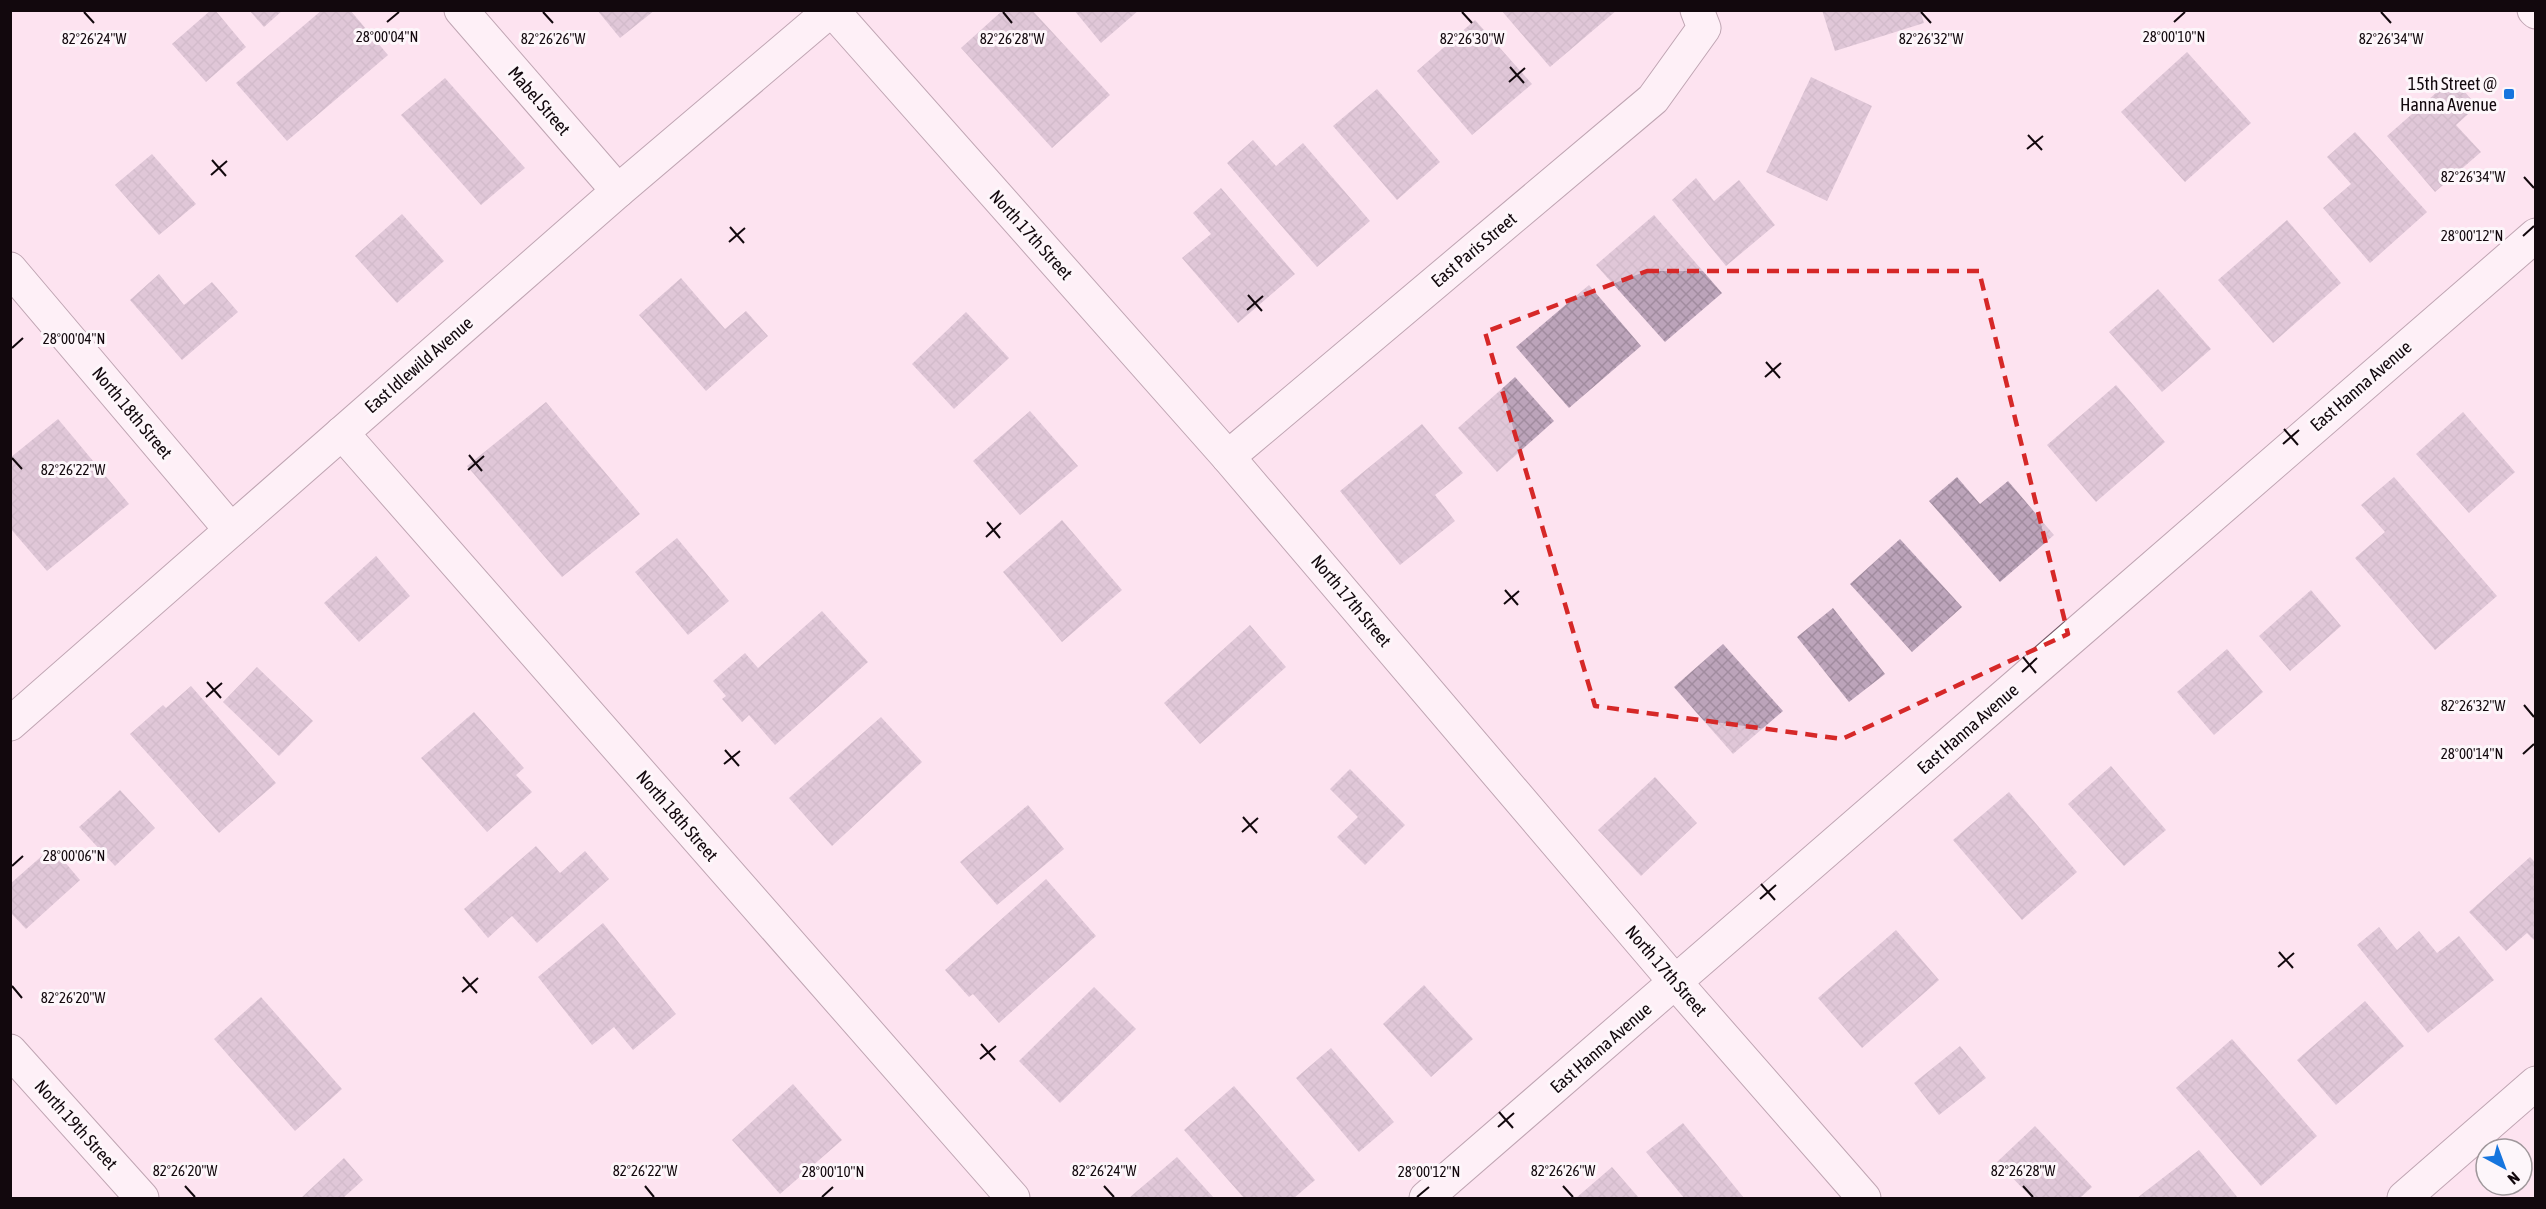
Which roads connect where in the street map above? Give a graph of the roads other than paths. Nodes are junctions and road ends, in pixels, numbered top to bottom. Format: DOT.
graph roads {
  1 [pos="461,10"];
  2 [pos="831,10"];
  3 [pos="1701,19"];
  4 [pos="618,191"];
  5 [pos="2535,235"];
  6 [pos="10,269"];
  7 [pos="342,433"];
  8 [pos="1228,457"];
  9 [pos="231,530"];
  10 [pos="10,724"];
  11 [pos="1676,983"];
  12 [pos="10,1052"];
  13 [pos="2535,1083"];
  14 [pos="142,1198"];
  15 [pos="1013,1198"];
  16 [pos="1426,1198"];
  17 [pos="1863,1198"];
  18 [pos="2404,1198"];
  1 -- 4 [label="street, Mabel Street"];
  2 -- 4 [label="street, East Idlewild Avenue"];
  2 -- 8 [label="street, North 17th Street"];
  3 -- 8 [label="street, East Paris Street"];
  4 -- 7 [label="street, East Idlewild Avenue"];
  5 -- 11 [label="street, East Hanna Avenue"];
  6 -- 9 [label="street, North 18th Street"];
  7 -- 9 [label="street, East Idlewild Avenue"];
  7 -- 15 [label="street, North 18th Street"];
  8 -- 11 [label="street, North 17th Street"];
  9 -- 10 [label="street, East Idlewild Avenue"];
  11 -- 16 [label="street, East Hanna Avenue"];
  11 -- 17 [label="street, North 17th Street"];
  12 -- 14 [label="street, North 19th Street"];
  13 -- 18 [label="street"];
}
